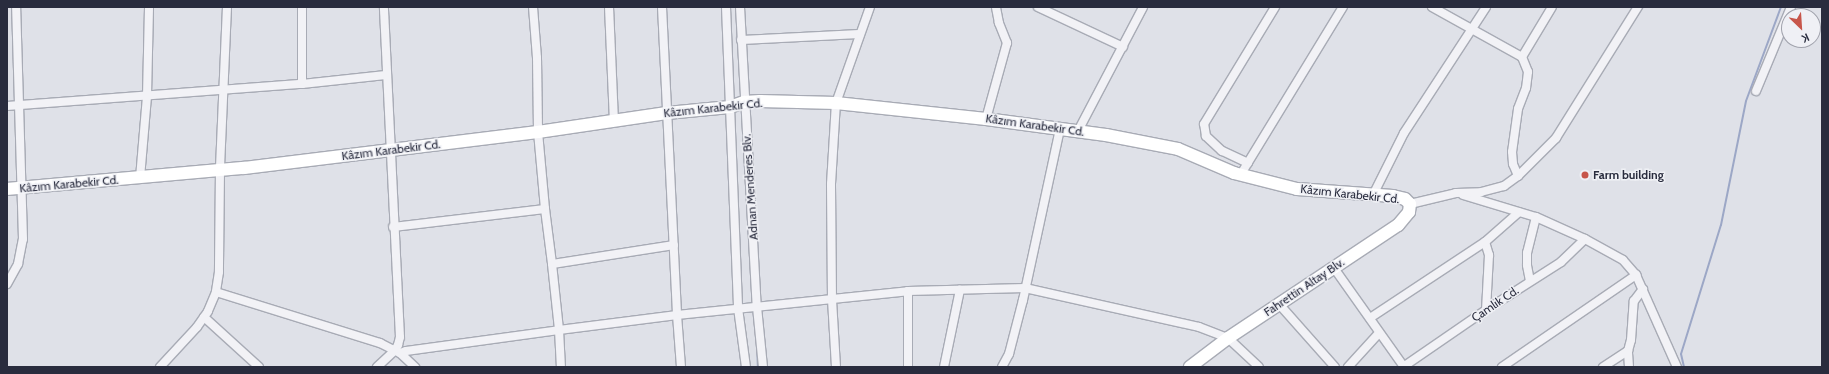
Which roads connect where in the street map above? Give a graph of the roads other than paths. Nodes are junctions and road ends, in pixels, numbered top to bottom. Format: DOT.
graph roads {
  1 [pos="7,7"];
  2 [pos="16,7"];
  3 [pos="149,7"];
  4 [pos="227,7"];
  5 [pos="302,7"];
  6 [pos="384,7"];
  7 [pos="533,7"];
  8 [pos="609,7"];
  9 [pos="662,7"];
  10 [pos="726,7"];
  11 [pos="740,7"];
  12 [pos="870,7"];
  13 [pos="996,7"];
  14 [pos="1038,7"];
  15 [pos="1143,7"];
  16 [pos="1275,7"];
  17 [pos="1343,7"];
  18 [pos="1432,7"];
  19 [pos="1486,7"];
  20 [pos="1552,7"];
  21 [pos="1638,7"];
  22 [pos="1790,7"];
  23 [pos="1472,30"];
  24 [pos="860,34"];
  25 [pos="741,40"];
  26 [pos="1123,47"];
  27 [pos="1522,57"];
  28 [pos="386,75"];
  29 [pos="302,84"];
  30 [pos="223,90"];
  31 [pos="1756,91"];
  32 [pos="147,96"];
  33 [pos="744,102"];
  34 [pos="836,103"];
  35 [pos="7,106"];
  36 [pos="20,106"];
  37 [pos="730,107"];
  38 [pos="667,113"];
  39 [pos="986,118"];
  40 [pos="614,120"];
  41 [pos="1060,129"];
  42 [pos="1078,131"];
  43 [pos="538,132"];
  44 [pos="390,150"];
  45 [pos="1248,163"];
  46 [pos="220,170"];
  47 [pos="1241,174"];
  48 [pos="1518,176"];
  49 [pos="140,178"];
  50 [pos="22,188"];
  51 [pos="7,189"];
  52 [pos="1456,193"];
  53 [pos="1373,195"];
  54 [pos="1410,204"];
  55 [pos="545,209"];
  56 [pos="1519,212"];
  57 [pos="1536,217"];
  58 [pos="393,227"];
  59 [pos="1585,239"];
  60 [pos="1485,242"];
  61 [pos="674,245"];
  62 [pos="552,264"];
  63 [pos="1334,268"];
  64 [pos="1636,275"];
  65 [pos="1530,281"];
  66 [pos="7,284"];
  67 [pos="1025,288"];
  68 [pos="1643,289"];
  69 [pos="960,290"];
  70 [pos="908,291"];
  71 [pos="216,292"];
  72 [pos="832,300"];
  73 [pos="1279,304"];
  74 [pos="758,307"];
  75 [pos="738,308"];
  76 [pos="1486,310"];
  77 [pos="677,315"];
  78 [pos="204,317"];
  79 [pos="1370,318"];
  80 [pos="559,330"];
  81 [pos="1379,333"];
  82 [pos="1228,338"];
  83 [pos="1628,351"];
  84 [pos="397,352"];
  85 [pos="160,367"];
  86 [pos="259,367"];
  87 [pos="377,367"];
  88 [pos="415,367"];
  89 [pos="561,367"];
  90 [pos="681,367"];
  91 [pos="746,367"];
  92 [pos="763,367"];
  93 [pos="836,367"];
  94 [pos="908,367"];
  95 [pos="944,367"];
  96 [pos="1002,367"];
  97 [pos="1190,367"];
  98 [pos="1259,367"];
  99 [pos="1335,367"];
  100 [pos="1348,367"];
  101 [pos="1403,367"];
  102 [pos="1502,367"];
  103 [pos="1604,367"];
  104 [pos="1629,367"];
  105 [pos="1677,367"];
  1 -- 2 [label="street"];
  2 -- 36 [label="street"];
  3 -- 32 [label="street"];
  4 -- 30 [label="street"];
  5 -- 29 [label="street"];
  6 -- 28 [label="street"];
  7 -- 43 [label="street"];
  8 -- 40 [label="street"];
  9 -- 38 [label="street"];
  10 -- 37 [label="street, Adnan Menderes Blv."];
  11 -- 25 [label="street, Adnan Menderes Blv."];
  12 -- 24 [label="street"];
  13 -- 39 [label="street"];
  14 -- 26 [label="street"];
  15 -- 26 [label="street"];
  16 -- 45 [label="street"];
  17 -- 45 [label="street"];
  18 -- 23 [label="street"];
  19 -- 23 [label="street"];
  20 -- 27 [label="street"];
  21 -- 48 [label="street"];
  22 -- 31 [label="street"];
  23 -- 27 [label="street"];
  23 -- 53 [label="street"];
  24 -- 25 [label="street"];
  24 -- 34 [label="street"];
  25 -- 33 [label="street, Adnan Menderes Blv."];
  26 -- 42 [label="street"];
  27 -- 48 [label="street"];
  28 -- 29 [label="street"];
  28 -- 44 [label="street"];
  29 -- 30 [label="street"];
  30 -- 32 [label="street"];
  30 -- 46 [label="street"];
  32 -- 36 [label="street"];
  32 -- 49 [label="street"];
  33 -- 34 [label="street, Kâzım Karabekir Cd."];
  33 -- 37 [label="street, Kâzım Karabekir Cd."];
  33 -- 74 [label="street, Adnan Menderes Blv."];
  34 -- 39 [label="street, Kâzım Karabekir Cd."];
  34 -- 72 [label="street"];
  35 -- 36 [label="street"];
  36 -- 50 [label="street"];
  37 -- 38 [label="street, Kâzım Karabekir Cd."];
  37 -- 75 [label="street, Adnan Menderes Blv."];
  38 -- 40 [label="street, Kâzım Karabekir Cd."];
  38 -- 61 [label="street"];
  39 -- 41 [label="street, Kâzım Karabekir Cd."];
  40 -- 43 [label="street, Kâzım Karabekir Cd."];
  41 -- 42 [label="street, Kâzım Karabekir Cd."];
  41 -- 67 [label="street"];
  42 -- 47 [label="street, Kâzım Karabekir Cd."];
  43 -- 44 [label="street, Kâzım Karabekir Cd."];
  43 -- 55 [label="street"];
  44 -- 46 [label="street, Kâzım Karabekir Cd."];
  44 -- 58 [label="street"];
  45 -- 47 [label="street"];
  46 -- 49 [label="street, Kâzım Karabekir Cd."];
  46 -- 71 [label="street"];
  47 -- 53 [label="street, Kâzım Karabekir Cd."];
  48 -- 52 [label="street"];
  49 -- 50 [label="street, Kâzım Karabekir Cd."];
  50 -- 51 [label="street, Kâzım Karabekir Cd."];
  50 -- 66 [label="street"];
  52 -- 54 [label="street"];
  52 -- 56 [label="street"];
  53 -- 54 [label="street, Kâzım Karabekir Cd."];
  54 -- 63 [label="street, Fahrettin Altay Blv."];
  55 -- 58 [label="street"];
  55 -- 62 [label="street"];
  56 -- 57 [label="street"];
  56 -- 60 [label="street"];
  57 -- 59 [label="street"];
  57 -- 65 [label="street"];
  58 -- 84 [label="street"];
  59 -- 64 [label="street"];
  59 -- 65 [label="street, Çamlık Cd."];
  60 -- 76 [label="street"];
  60 -- 79 [label="street"];
  61 -- 62 [label="street"];
  61 -- 77 [label="street"];
  62 -- 80 [label="street"];
  63 -- 73 [label="street, Fahrettin Altay Blv."];
  63 -- 79 [label="street"];
  64 -- 68 [label="street"];
  64 -- 102 [label="street"];
  65 -- 76 [label="street, Çamlık Cd."];
  67 -- 69 [label="street"];
  67 -- 82 [label="street"];
  67 -- 96 [label="street"];
  68 -- 83 [label="street"];
  68 -- 105 [label="street"];
  69 -- 70 [label="street"];
  69 -- 95 [label="street"];
  70 -- 72 [label="street"];
  70 -- 94 [label="street"];
  71 -- 78 [label="street"];
  71 -- 84 [label="street"];
  72 -- 74 [label="street"];
  72 -- 93 [label="street"];
  73 -- 82 [label="street, Fahrettin Altay Blv."];
  73 -- 99 [label="street"];
  74 -- 75 [label="street"];
  74 -- 92 [label="street, Adnan Menderes Blv."];
  75 -- 77 [label="street"];
  75 -- 91 [label="street, Adnan Menderes Blv."];
  76 -- 101 [label="street, Çamlık Cd."];
  77 -- 80 [label="street"];
  77 -- 90 [label="street"];
  78 -- 85 [label="street"];
  78 -- 86 [label="street"];
  79 -- 81 [label="street"];
  80 -- 84 [label="street"];
  80 -- 89 [label="street"];
  81 -- 100 [label="street"];
  81 -- 101 [label="street"];
  82 -- 97 [label="street, Fahrettin Altay Blv."];
  82 -- 98 [label="street"];
  83 -- 103 [label="street"];
  83 -- 104 [label="street"];
  84 -- 87 [label="street"];
  84 -- 88 [label="street"];
}
